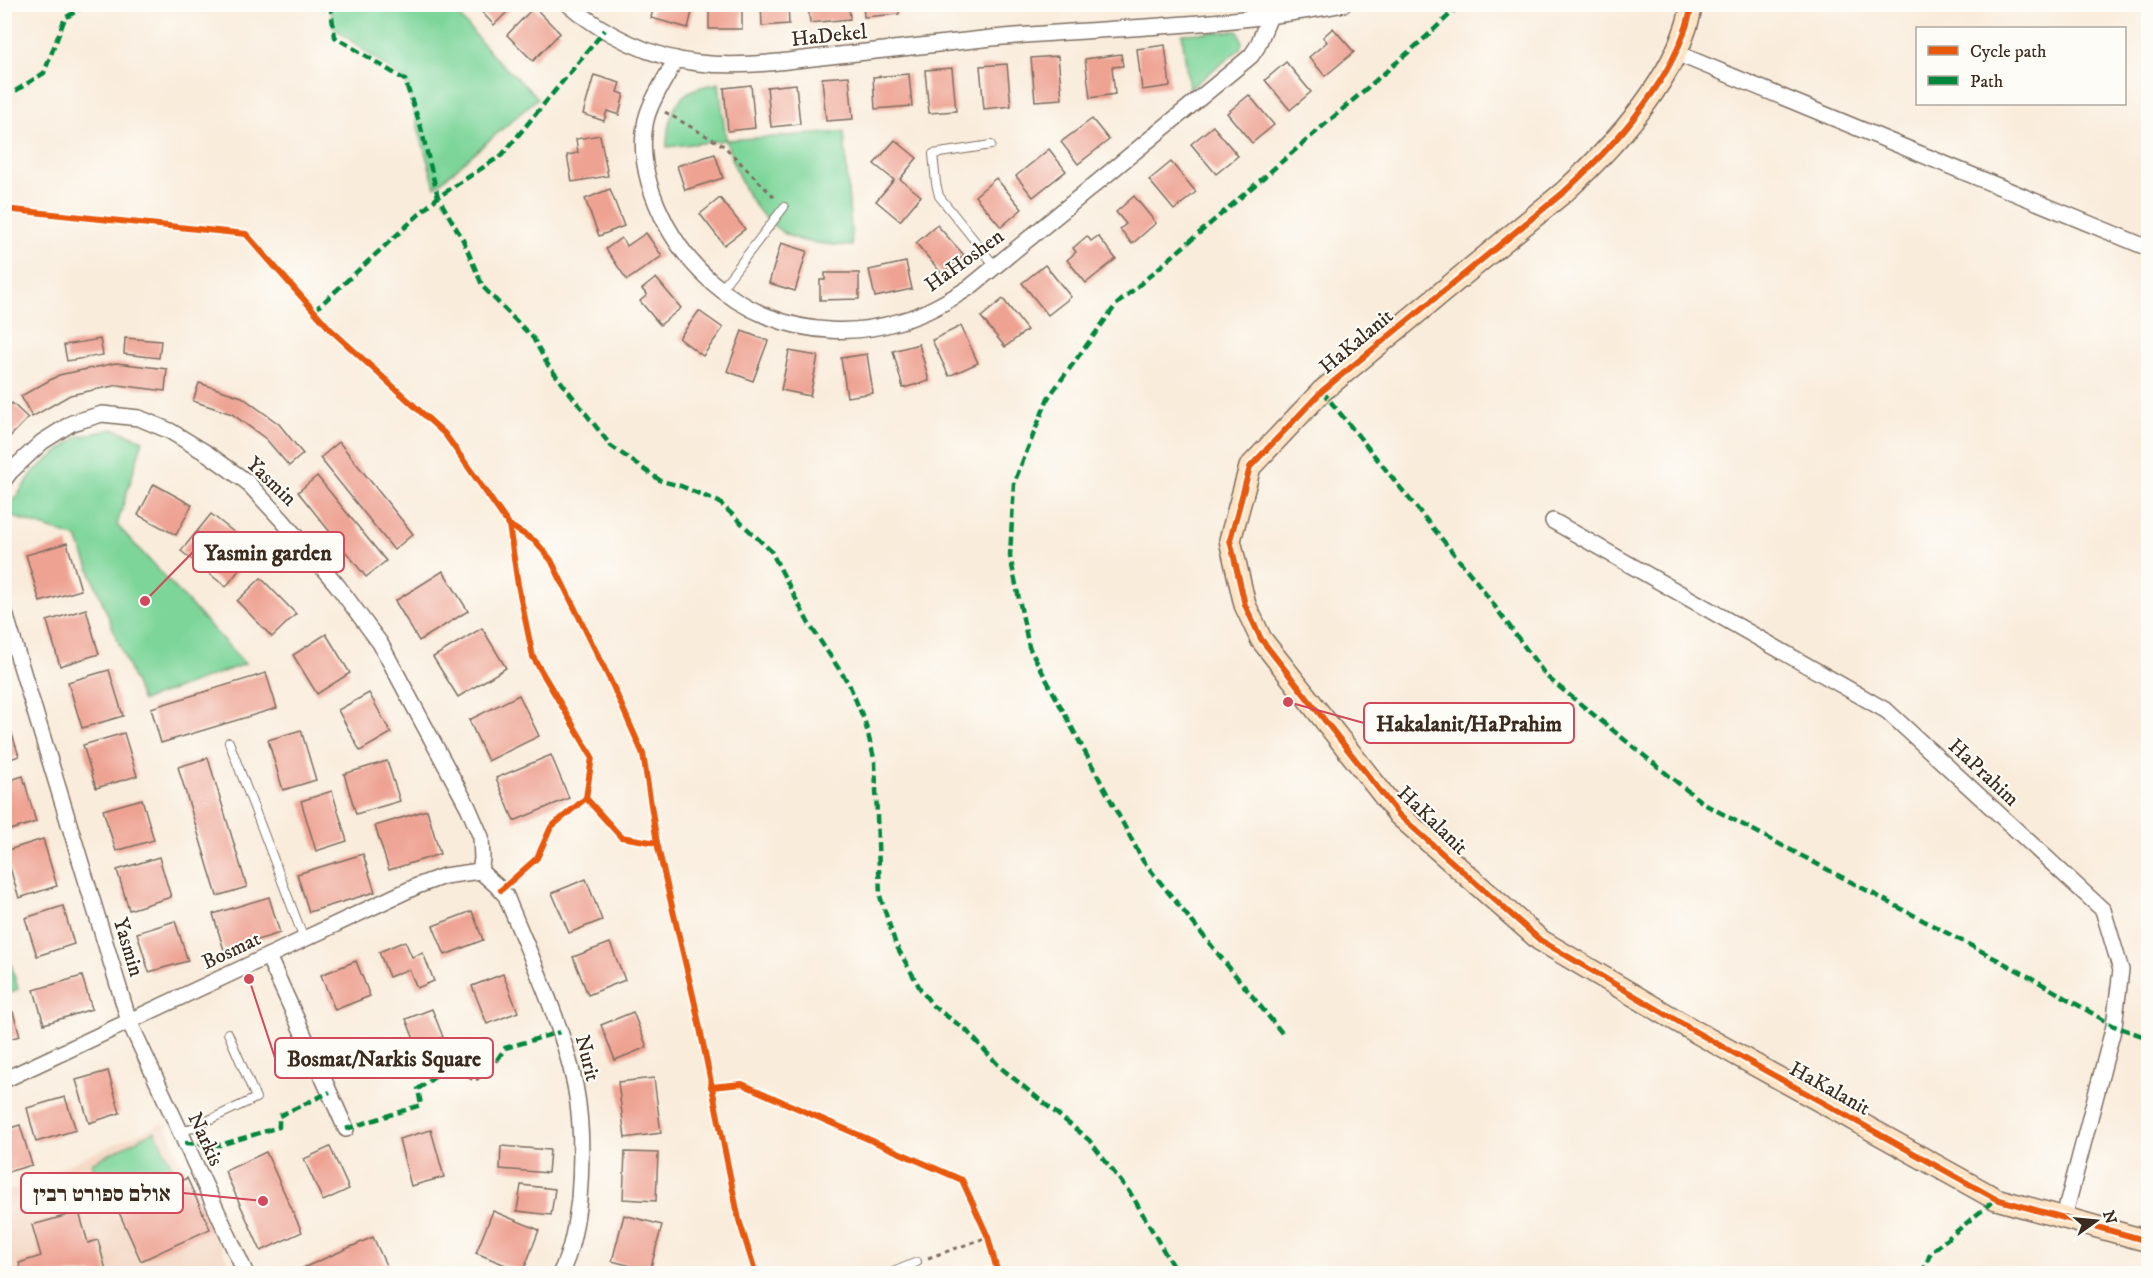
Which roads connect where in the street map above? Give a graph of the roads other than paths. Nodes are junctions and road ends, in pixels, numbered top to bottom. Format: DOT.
graph roads {
  1 [pos="568,4"];
  2 [pos="1344,4"];
  3 [pos="1692,4"];
  4 [pos="1270,16"];
  5 [pos="1676,53"];
  6 [pos="676,59"];
  7 [pos="991,145"];
  8 [pos="784,207"];
  9 [pos="2148,248"];
  10 [pos="995,266"];
  11 [pos="720,291"];
  12 [pos="4,480"];
  13 [pos="1554,521"];
  14 [pos="4,610"];
  15 [pos="229,742"];
  16 [pos="480,871"];
  17 [pos="304,939"];
  18 [pos="268,956"];
  19 [pos="129,1022"];
  20 [pos="228,1033"];
  21 [pos="4,1080"];
  22 [pos="346,1129"];
  23 [pos="181,1133"];
  24 [pos="2064,1217"];
  25 [pos="2148,1241"];
  26 [pos="917,1262"];
  27 [pos="889,1273"];
  28 [pos="246,1274"];
  29 [pos="560,1274"];
  1 -- 6 [label="street, HaDekel"];
  2 -- 4 [label="street, HaDekel"];
  3 -- 5 [label="street, HaKalanit"];
  4 -- 6 [label="street, HaDekel"];
  4 -- 10 [label="street, HaHoshen"];
  5 -- 9 [label="street"];
  5 -- 24 [label="street, HaKalanit"];
  6 -- 11 [label="street, HaHoshen"];
  7 -- 10 [label="lane"];
  8 -- 11 [label="lane"];
  10 -- 11 [label="street, HaHoshen"];
  12 -- 16 [label="street, Yasmin"];
  13 -- 24 [label="street, HaPrahim"];
  14 -- 19 [label="street, Yasmin"];
  15 -- 17 [label="lane"];
  16 -- 17 [label="street, Bosmat"];
  16 -- 29 [label="street, Nurit"];
  17 -- 18 [label="street, Bosmat"];
  18 -- 19 [label="street, Bosmat"];
  18 -- 22 [label="street"];
  19 -- 21 [label="street, Bosmat"];
  19 -- 23 [label="street, Narkis"];
  20 -- 23 [label="lane"];
  23 -- 28 [label="street, Narkis"];
  24 -- 25 [label="street, HaKalanit"];
  26 -- 27 [label="lane"];
}
